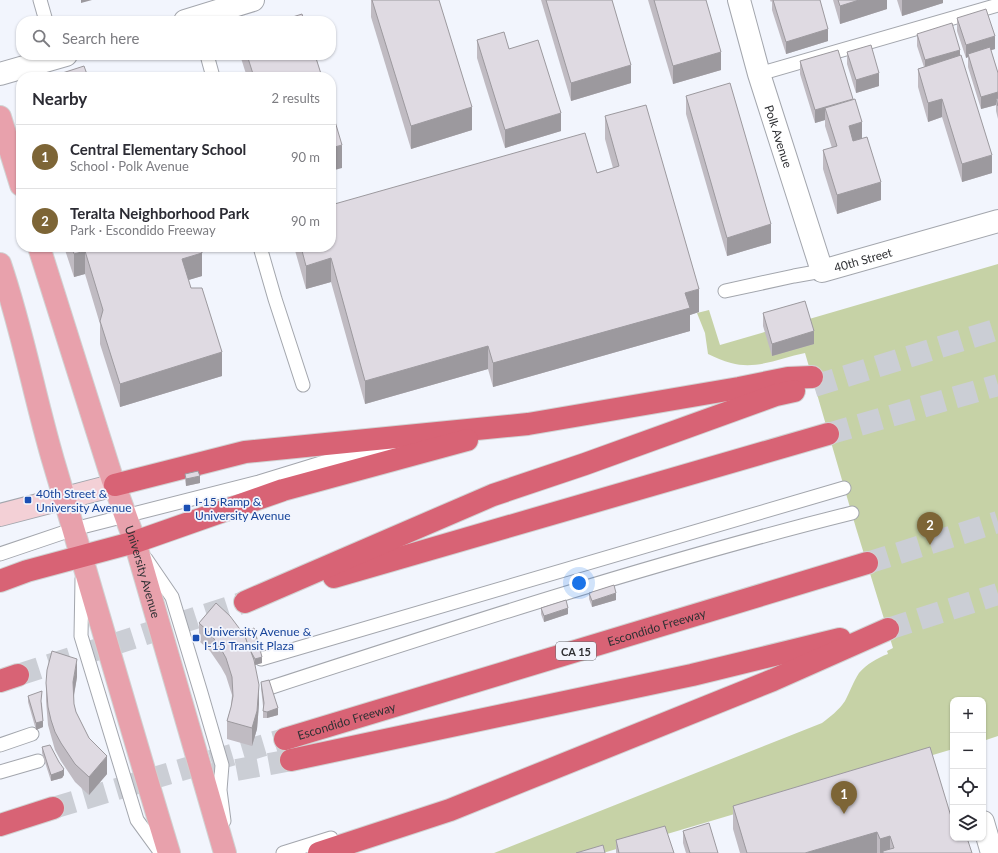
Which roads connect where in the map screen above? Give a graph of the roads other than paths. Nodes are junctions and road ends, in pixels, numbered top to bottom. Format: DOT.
graph roads {
  1 [pos="40,0"];
  2 [pos="253,0"];
  3 [pos="739,0"];
  4 [pos="998,5"];
  5 [pos="45,16"];
  6 [pos="206,16"];
  7 [pos="47,60"];
  8 [pos="208,60"];
  9 [pos="212,72"];
  10 [pos="0,74"];
  11 [pos="759,74"];
  12 [pos="0,117"];
  13 [pos="16,169"];
  14 [pos="998,221"];
  15 [pos="41,252"];
  16 [pos="261,252"];
  17 [pos="0,264"];
  18 [pos="822,271"];
  19 [pos="725,291"];
  20 [pos="6,301"];
  21 [pos="303,385"];
  22 [pos="528,424"];
  23 [pos="828,434"];
  24 [pos="115,485"];
  25 [pos="844,488"];
  26 [pos="65,497"];
  27 [pos="852,513"];
  28 [pos="0,515"];
  29 [pos="126,516"];
  30 [pos="74,529"];
  31 [pos="135,542"];
  32 [pos="0,554"];
  33 [pos="82,557"];
  34 [pos="867,563"];
  35 [pos="0,581"];
  36 [pos="888,629"];
  37 [pos="261,659"];
  38 [pos="269,688"];
  39 [pos="32,734"];
  40 [pos="285,739"];
  41 [pos="0,744"];
  42 [pos="38,760"];
  43 [pos="291,760"];
  44 [pos="0,772"];
  45 [pos="53,808"];
  46 [pos="0,824"];
  47 [pos="986,832"];
  48 [pos="161,853"];
  49 [pos="169,853"];
  50 [pos="227,853"];
  51 [pos="283,853"];
  52 [pos="319,853"];
  53 [pos="992,853"];
  1 -- 5 [label="lane"];
  2 -- 6 [label="street"];
  3 -- 11 [label="street, Polk Avenue"];
  4 -- 11 [label="lane"];
  7 -- 10 [label="street"];
  8 -- 9 [label="lane"];
  11 -- 18 [label="street, Polk Avenue"];
  12 -- 13 [label="main road"];
  14 -- 18 [label="street, 40th Street"];
  15 -- 24 [label="main road, University Avenue"];
  16 -- 21 [label="lane"];
  17 -- 20 [label="main road"];
  18 -- 19 [label="lane, 40th Street"];
  20 -- 26 [label="main road"];
  22 -- 23 [label="highway"];
  22 -- 24 [label="highway"];
  22 -- 29 [label="lane"];
  22 -- 31 [label="highway"];
  24 -- 26 [label="street"];
  24 -- 29 [label="main road, University Avenue"];
  25 -- 37 [label="lane"];
  26 -- 28 [label="street"];
  26 -- 30 [label="main road"];
  27 -- 38 [label="lane"];
  29 -- 30 [label="lane"];
  29 -- 31 [label="main road, University Avenue"];
  30 -- 32 [label="lane"];
  30 -- 33 [label="main road"];
  31 -- 33 [label="highway"];
  31 -- 50 [label="main road, University Avenue"];
  33 -- 35 [label="highway"];
  33 -- 48 [label="lane"];
  33 -- 49 [label="main road"];
  34 -- 40 [label="highway, Escondido Freeway / CA 15"];
  36 -- 43 [label="highway"];
  36 -- 51 [label="lane"];
  36 -- 52 [label="highway"];
  39 -- 41 [label="lane"];
  42 -- 44 [label="lane"];
  45 -- 46 [label="highway"];
  47 -- 53 [label="street"];
}
